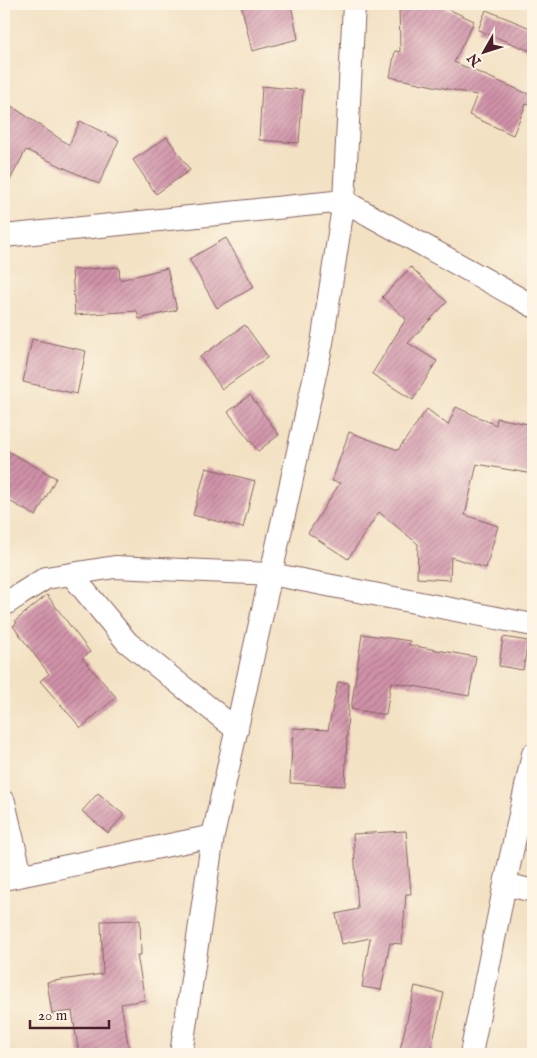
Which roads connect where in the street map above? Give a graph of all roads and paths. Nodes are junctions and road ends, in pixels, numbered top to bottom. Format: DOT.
graph roads {
  1 [pos="354,4"];
  2 [pos="344,202"];
  3 [pos="4,236"];
  4 [pos="533,306"];
  5 [pos="71,574"];
  6 [pos="271,574"];
  7 [pos="4,606"];
  8 [pos="533,625"];
  9 [pos="237,730"];
  10 [pos="533,754"];
  11 [pos="4,802"];
  12 [pos="214,836"];
  13 [pos="12,877"];
  14 [pos="505,884"];
  15 [pos="533,891"];
  16 [pos="181,1054"];
  17 [pos="471,1054"];
  1 -- 2 [label="street"];
  2 -- 3 [label="street"];
  2 -- 4 [label="street"];
  2 -- 6 [label="street"];
  5 -- 6 [label="street"];
  5 -- 7 [label="street"];
  5 -- 9 [label="street"];
  6 -- 8 [label="street"];
  6 -- 9 [label="street"];
  9 -- 12 [label="street"];
  10 -- 14 [label="street"];
  11 -- 13 [label="street"];
  12 -- 13 [label="street"];
  12 -- 16 [label="street"];
  14 -- 15 [label="street"];
  14 -- 17 [label="street"];
}
